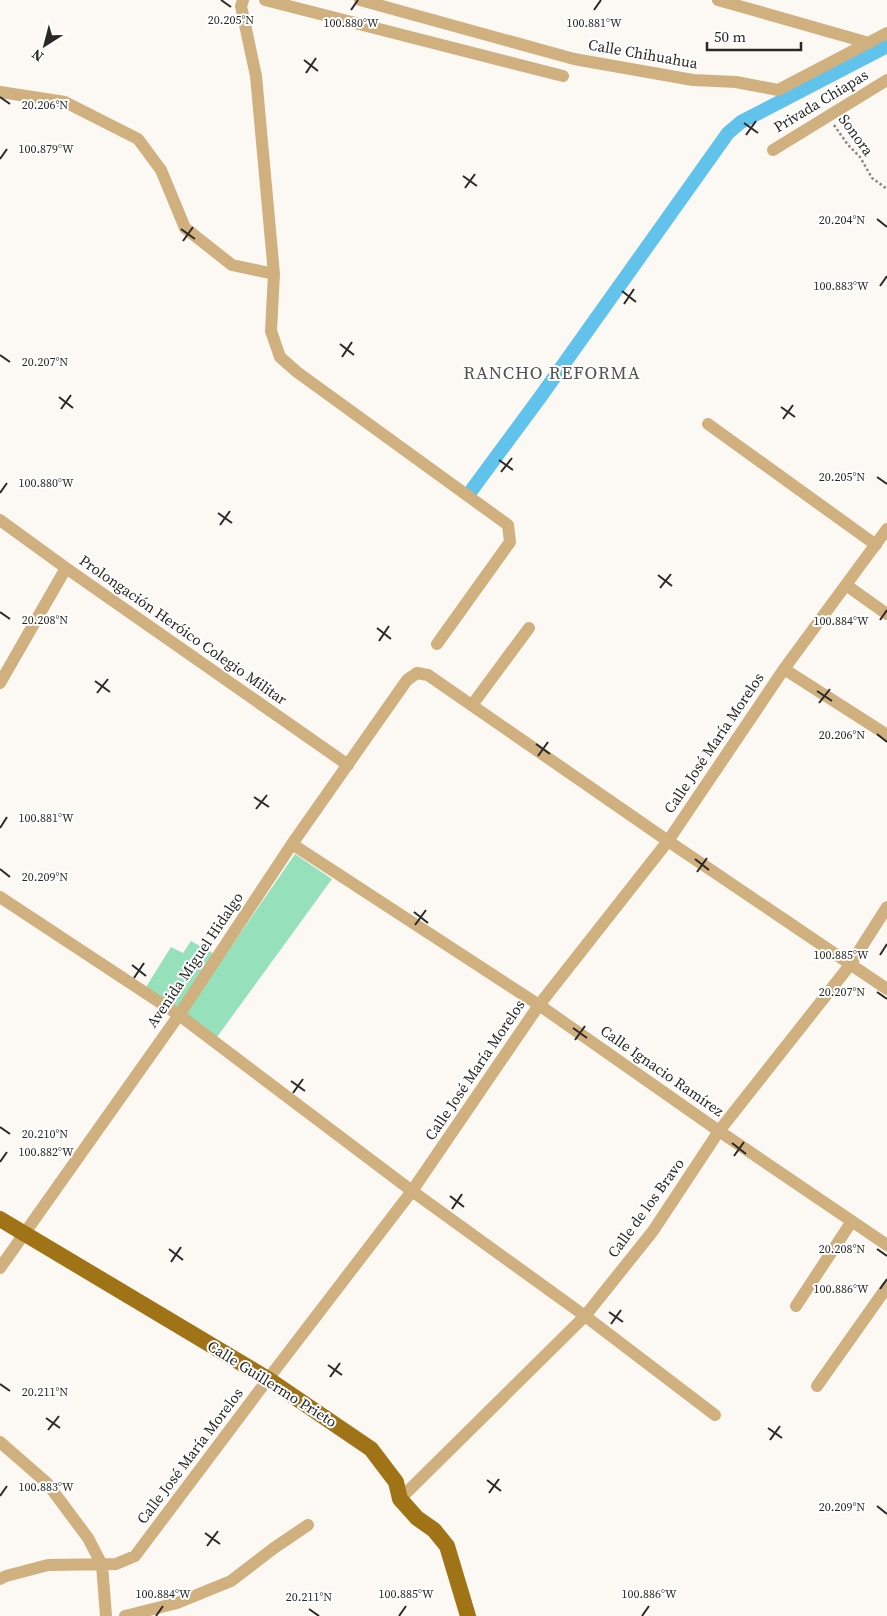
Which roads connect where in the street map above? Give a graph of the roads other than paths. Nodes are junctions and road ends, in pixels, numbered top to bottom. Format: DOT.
graph roads {
  1 [pos="243,0"];
  2 [pos="265,0"];
  3 [pos="360,0"];
  4 [pos="718,0"];
  5 [pos="887,33"];
  6 [pos="869,43"];
  7 [pos="563,76"];
  8 [pos="887,80"];
  9 [pos="0,92"];
  10 [pos="773,150"];
  11 [pos="274,274"];
  12 [pos="708,424"];
  13 [pos="0,520"];
  14 [pos="887,529"];
  15 [pos="876,544"];
  16 [pos="66,568"];
  17 [pos="846,585"];
  18 [pos="887,614"];
  19 [pos="529,628"];
  20 [pos="437,644"];
  21 [pos="784,668"];
  22 [pos="0,683"];
  23 [pos="472,705"];
  24 [pos="887,735"];
  25 [pos="348,765"];
  26 [pos="668,841"];
  27 [pos="292,844"];
  28 [pos="0,897"];
  29 [pos="887,908"];
  30 [pos="850,965"];
  31 [pos="887,988"];
  32 [pos="539,1005"];
  33 [pos="178,1015"];
  34 [pos="719,1131"];
  35 [pos="412,1191"];
  36 [pos="0,1219"];
  37 [pos="852,1221"];
  38 [pos="24,1234"];
  39 [pos="887,1245"];
  40 [pos="0,1268"];
  41 [pos="887,1287"];
  42 [pos="796,1306"];
  43 [pos="585,1316"];
  44 [pos="268,1379"];
  45 [pos="817,1386"];
  46 [pos="714,1415"];
  47 [pos="0,1442"];
  48 [pos="400,1499"];
  49 [pos="308,1525"];
  50 [pos="102,1565"];
  51 [pos="0,1579"];
  52 [pos="106,1616"];
  53 [pos="125,1616"];
  54 [pos="468,1616"];
  1 -- 11 [label="street"];
  2 -- 7 [label="street"];
  3 -- 6 [label="street, Calle Chihuahua"];
  4 -- 6 [label="street"];
  5 -- 6 [label="street"];
  8 -- 10 [label="street, Privada Chiapas"];
  9 -- 11 [label="street"];
  11 -- 20 [label="street"];
  12 -- 15 [label="street"];
  13 -- 16 [label="street, Prolongación Heróico Colegio Militar"];
  14 -- 15 [label="street, Calle José María Morelos"];
  15 -- 17 [label="street, Calle José María Morelos"];
  16 -- 22 [label="street"];
  16 -- 25 [label="street, Prolongación Heróico Colegio Militar"];
  17 -- 18 [label="street"];
  17 -- 21 [label="street, Calle José María Morelos"];
  19 -- 23 [label="street"];
  21 -- 24 [label="street"];
  21 -- 26 [label="street, Calle José María Morelos"];
  23 -- 25 [label="street, Avenida Miguel Hidalgo"];
  23 -- 26 [label="street"];
  25 -- 27 [label="street, Avenida Miguel Hidalgo"];
  26 -- 30 [label="street"];
  26 -- 32 [label="street, Calle José María Morelos"];
  27 -- 32 [label="street, Calle Ignacio Ramírez"];
  27 -- 33 [label="street, Avenida Miguel Hidalgo"];
  28 -- 33 [label="street"];
  29 -- 30 [label="street, Calle de los Bravo"];
  30 -- 31 [label="street"];
  30 -- 34 [label="street, Calle de los Bravo"];
  32 -- 34 [label="street, Calle Ignacio Ramírez"];
  32 -- 35 [label="street, Calle José María Morelos"];
  33 -- 35 [label="street"];
  33 -- 38 [label="street, Avenida Miguel Hidalgo"];
  34 -- 37 [label="street, Calle Ignacio Ramírez"];
  34 -- 43 [label="street, Calle de los Bravo"];
  35 -- 43 [label="street"];
  35 -- 44 [label="street, Calle José María Morelos"];
  36 -- 38 [label="main road, Calle Guillermo Prieto"];
  37 -- 39 [label="street, Calle Ignacio Ramírez"];
  37 -- 42 [label="street"];
  38 -- 40 [label="street, Avenida Miguel Hidalgo"];
  38 -- 44 [label="main road, Calle Guillermo Prieto"];
  41 -- 45 [label="street"];
  43 -- 46 [label="street"];
  43 -- 48 [label="street, Calle de los Bravo"];
  44 -- 48 [label="main road, Calle Guillermo Prieto"];
  44 -- 50 [label="street, Calle José María Morelos"];
  47 -- 50 [label="street"];
  48 -- 54 [label="main road, Calle Guillermo Prieto"];
  49 -- 53 [label="street"];
  50 -- 51 [label="street, Calle José María Morelos"];
  50 -- 52 [label="street"];
}
